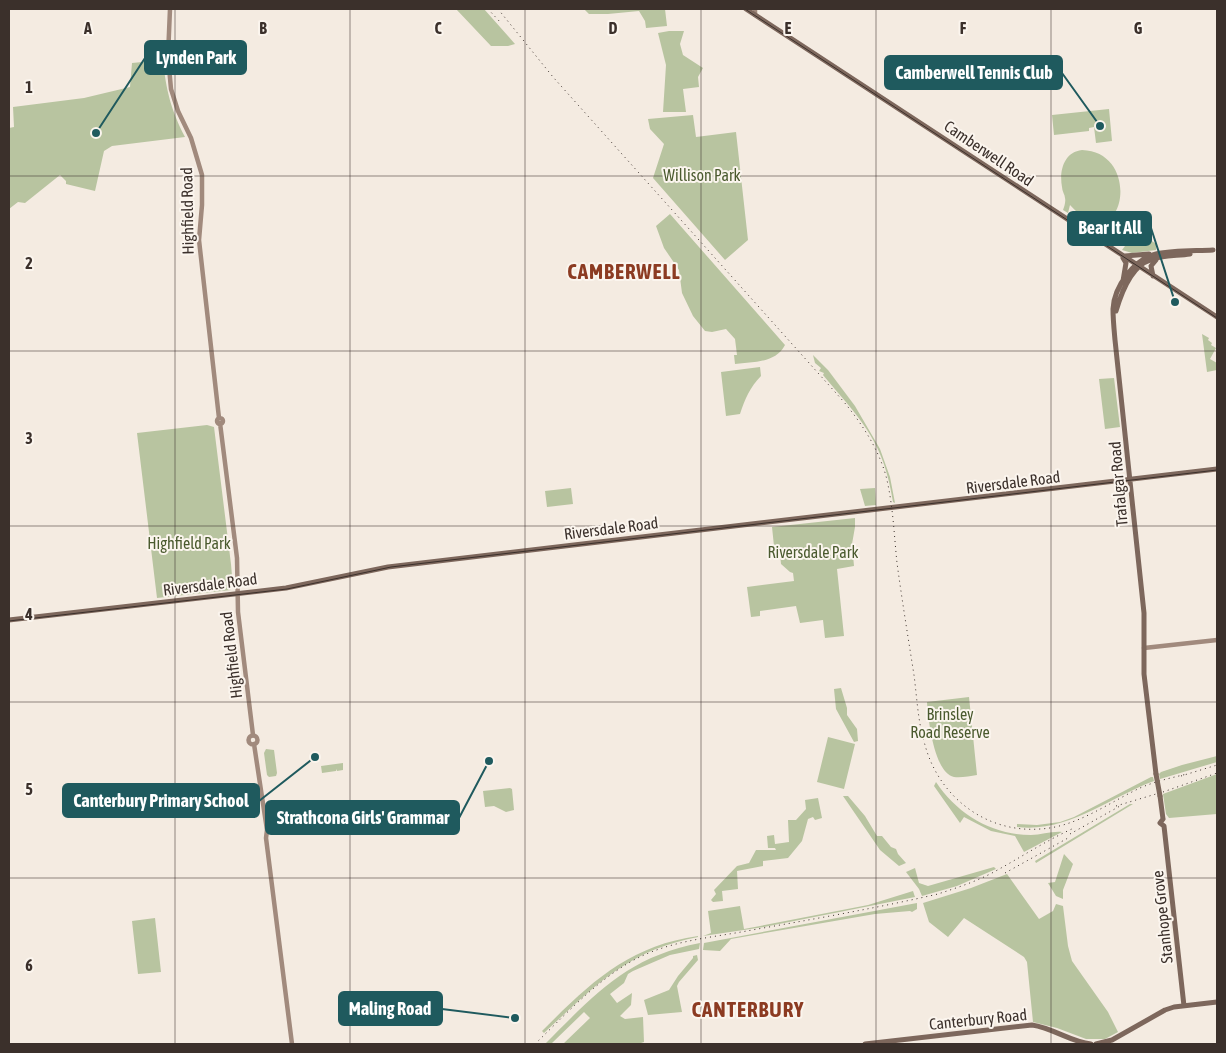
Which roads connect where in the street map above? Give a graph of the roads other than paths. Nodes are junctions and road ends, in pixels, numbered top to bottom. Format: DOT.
graph roads {
  1 [pos="170,9"];
  2 [pos="746,9"];
  3 [pos="755,12"];
  4 [pos="1215,250"];
  5 [pos="1122,255"];
  6 [pos="1157,256"];
  7 [pos="1138,266"];
  8 [pos="1153,276"];
  9 [pos="1123,281"];
  10 [pos="1114,317"];
  11 [pos="1217,317"];
  12 [pos="1217,470"];
  13 [pos="1130,480"];
  14 [pos="237,594"];
  15 [pos="9,620"];
  16 [pos="1217,640"];
  17 [pos="1144,648"];
  18 [pos="1217,1002"];
  19 [pos="1184,1006"];
  20 [pos="292,1044"];
  21 [pos="865,1044"];
  22 [pos="1091,1044"];
  23 [pos="1096,1044"];
  1 -- 14 [label="main road, Highfield Road"];
  2 -- 3 [label="main road, Camberwell Road"];
  3 -- 5 [label="main road, Camberwell Road"];
  4 -- 6 [label="main road"];
  5 -- 6 [label="main road"];
  5 -- 7 [label="main road, Camberwell Road"];
  5 -- 9 [label="main road"];
  6 -- 7 [label="main road"];
  6 -- 8 [label="main road"];
  7 -- 8 [label="main road, Camberwell Road"];
  7 -- 9 [label="main road, Trafalgar Road"];
  7 -- 10 [label="main road, Trafalgar Road"];
  8 -- 11 [label="main road, Camberwell Road"];
  9 -- 10 [label="main road, Trafalgar Road"];
  10 -- 13 [label="main road, Trafalgar Road"];
  12 -- 13 [label="main road, Riversdale Road"];
  13 -- 14 [label="main road, Riversdale Road"];
  13 -- 17 [label="main road, Trafalgar Road"];
  14 -- 15 [label="main road, Riversdale Road"];
  14 -- 20 [label="main road, Highfield Road"];
  16 -- 17 [label="main road"];
  17 -- 19 [label="main road, Stanhope Grove, bridge"];
  18 -- 19 [label="main road"];
  19 -- 23 [label="main road"];
  21 -- 22 [label="main road, Canterbury Road"];
}
